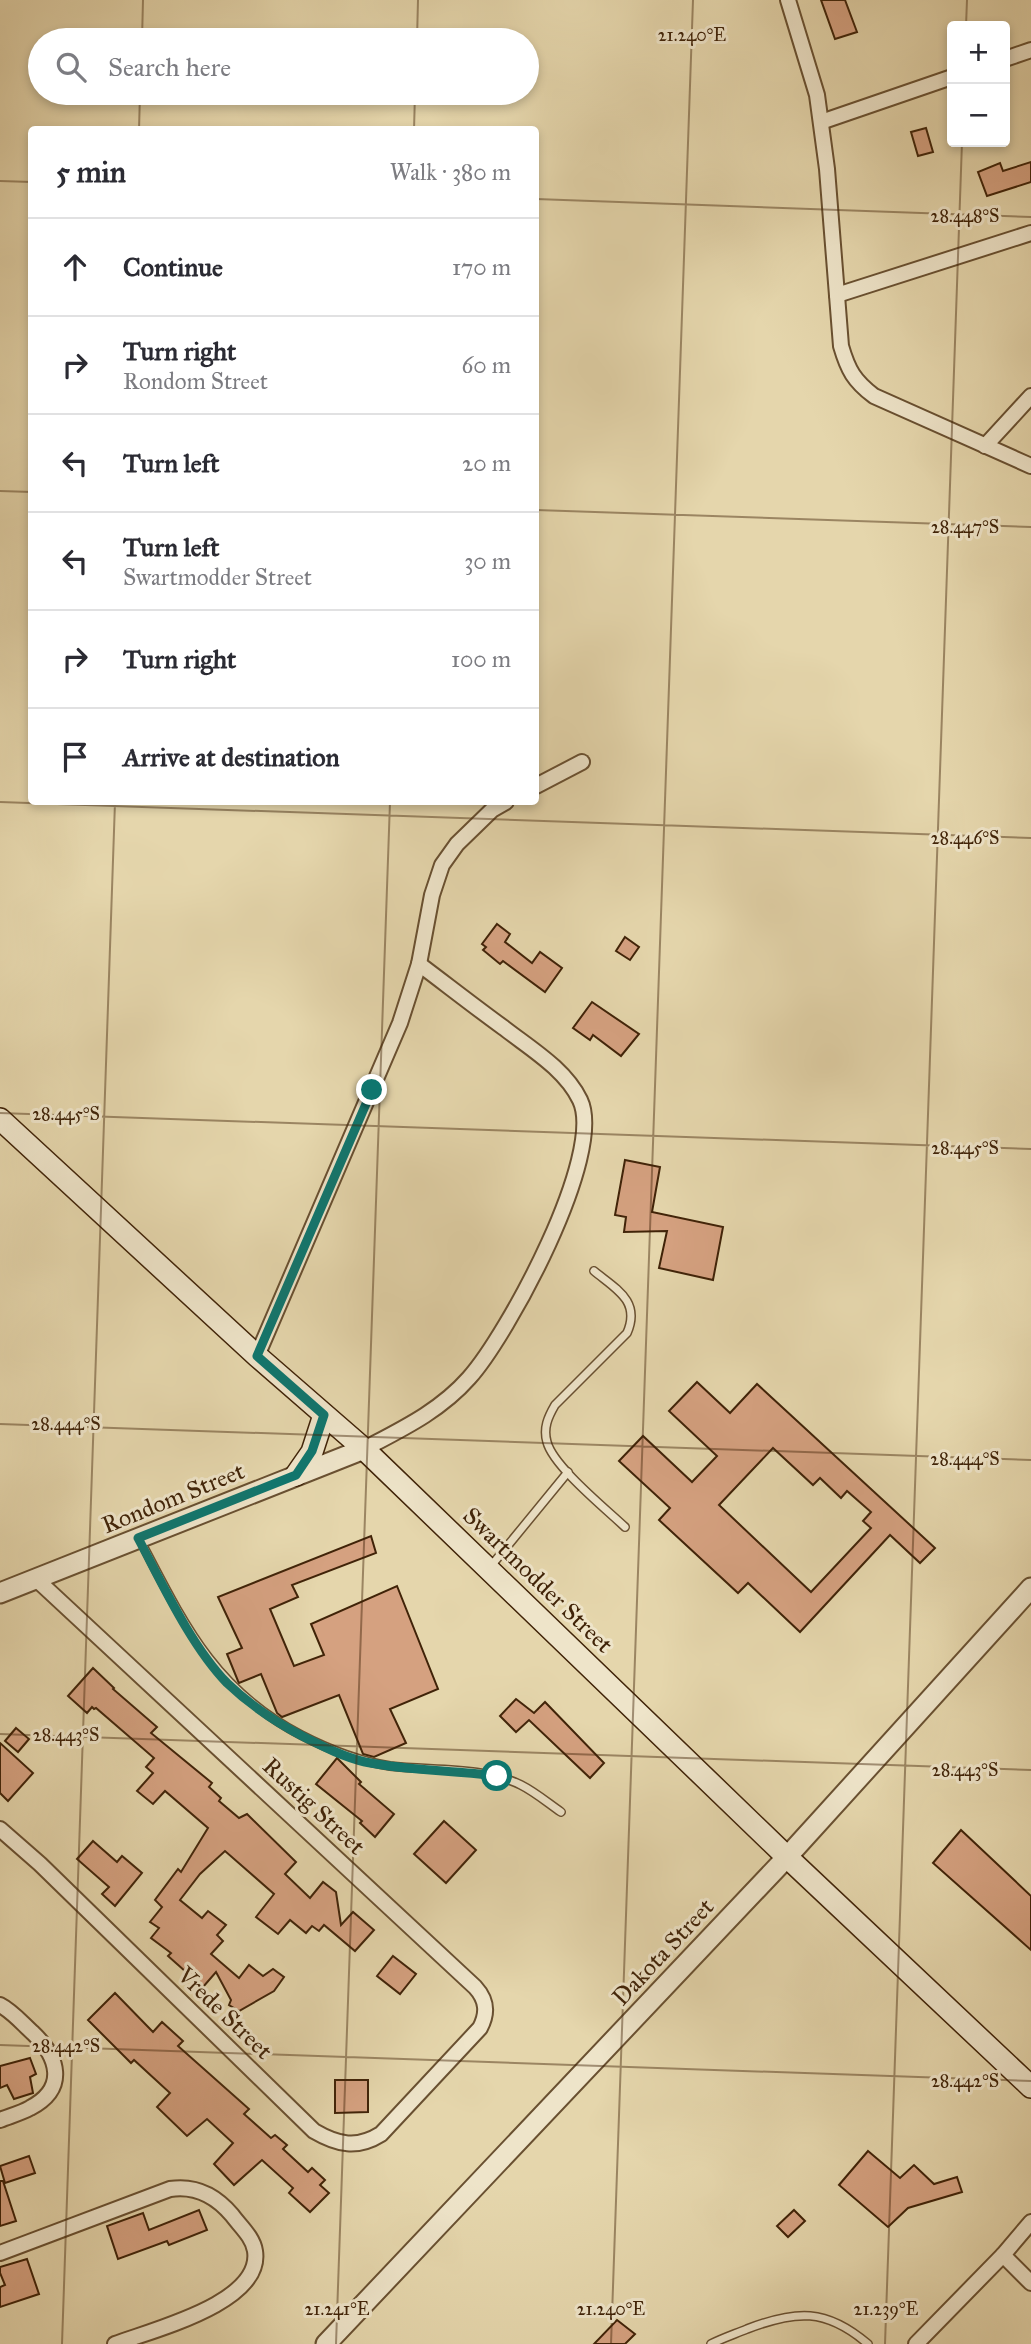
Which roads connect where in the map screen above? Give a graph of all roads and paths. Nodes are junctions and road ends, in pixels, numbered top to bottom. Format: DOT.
graph roads {
  1 [pos="788,0"];
  2 [pos="1031,50"];
  3 [pos="1010,57"];
  4 [pos="947,79"];
  5 [pos="821,122"];
  6 [pos="1031,233"];
  7 [pos="837,295"];
  8 [pos="1031,396"];
  9 [pos="985,446"];
  10 [pos="1031,466"];
  11 [pos="582,762"];
  12 [pos="539,784"];
  13 [pos="501,805"];
  14 [pos="419,964"];
  15 [pos="0,1119"];
  16 [pos="594,1271"];
  17 [pos="257,1356"];
  18 [pos="324,1415"];
  19 [pos="364,1449"];
  20 [pos="568,1472"];
  21 [pos="296,1475"];
  22 [pos="625,1527"];
  23 [pos="138,1538"];
  24 [pos="489,1569"];
  25 [pos="35,1578"];
  26 [pos="1031,1588"];
  27 [pos="0,1593"];
  28 [pos="561,1812"];
  29 [pos="0,1829"];
  30 [pos="787,1857"];
  31 [pos="0,2005"];
  32 [pos="430,2082"];
  33 [pos="1031,2087"];
  34 [pos="0,2120"];
  35 [pos="1031,2222"];
  36 [pos="0,2253"];
  37 [pos="1003,2255"];
  38 [pos="1031,2283"];
  39 [pos="115,2344"];
  40 [pos="326,2344"];
  41 [pos="711,2344"];
  42 [pos="868,2344"];
  43 [pos="916,2344"];
  1 -- 5 [label="street"];
  2 -- 3 [label="street"];
  4 -- 5 [label="street"];
  5 -- 7 [label="street"];
  6 -- 7 [label="street"];
  7 -- 9 [label="street"];
  8 -- 9 [label="street"];
  9 -- 10 [label="street"];
  11 -- 12 [label="street"];
  13 -- 14 [label="street"];
  14 -- 17 [label="street"];
  14 -- 19 [label="street"];
  15 -- 17 [label="main road, Swartmodder Street"];
  16 -- 20 [label="lane"];
  17 -- 18 [label="main road, Swartmodder Street"];
  18 -- 19 [label="main road, Swartmodder Street"];
  18 -- 21 [label="main road"];
  19 -- 21 [label="street, Rondom Street"];
  19 -- 24 [label="main road, Swartmodder Street"];
  20 -- 22 [label="lane"];
  20 -- 24 [label="lane"];
  21 -- 23 [label="street, Rondom Street"];
  23 -- 25 [label="street, Rondom Street"];
  23 -- 28 [label="lane"];
  24 -- 30 [label="main road, Swartmodder Street"];
  25 -- 27 [label="street, Rondom Street"];
  25 -- 32 [label="street, Rustig Street"];
  26 -- 30 [label="street, Dakota Street"];
  29 -- 32 [label="street, Vrede Street"];
  30 -- 33 [label="main road, Swartmodder Street"];
  30 -- 40 [label="street, Dakota Street"];
  31 -- 34 [label="street"];
  35 -- 37 [label="street"];
  36 -- 39 [label="street"];
  37 -- 38 [label="street"];
  37 -- 43 [label="street"];
  41 -- 42 [label="lane"];
}
